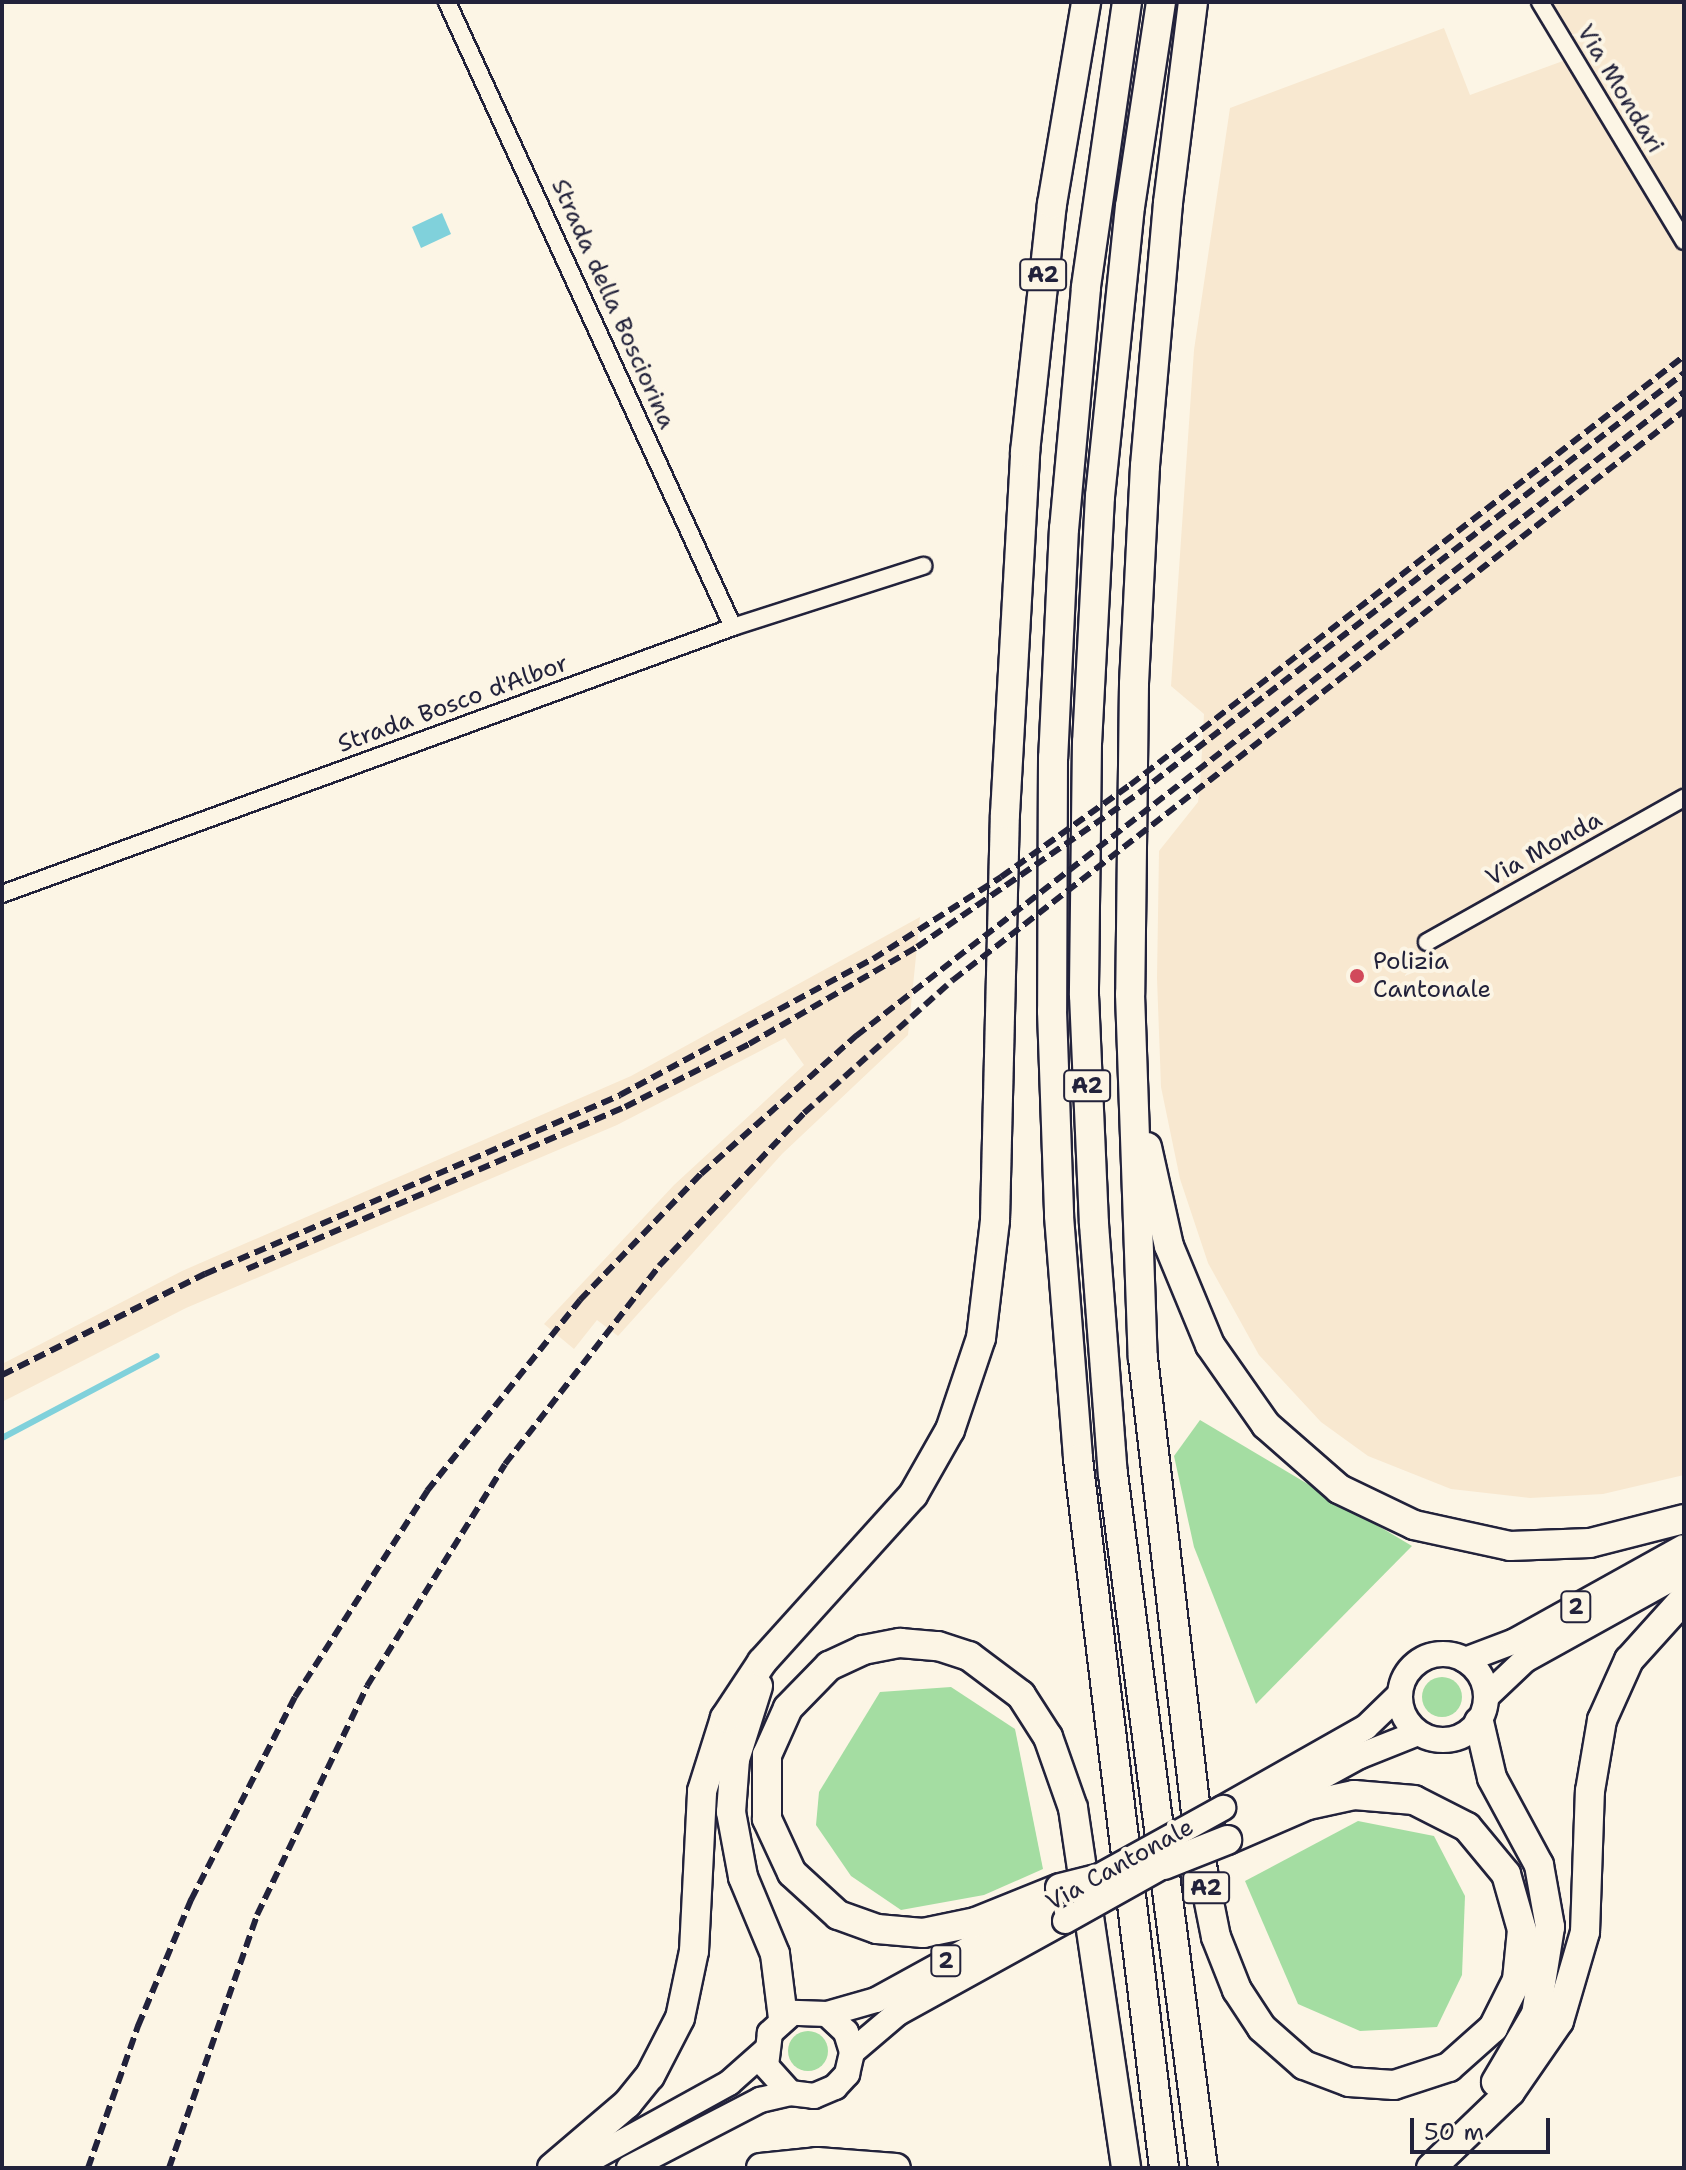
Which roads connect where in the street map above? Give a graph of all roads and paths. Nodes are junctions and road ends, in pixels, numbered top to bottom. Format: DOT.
graph roads {
  1 [pos="447,2"];
  2 [pos="1086,2"];
  3 [pos="1127,2"];
  4 [pos="1161,2"];
  5 [pos="1193,2"];
  6 [pos="1540,2"];
  7 [pos="1684,241"];
  8 [pos="923,566"];
  9 [pos="733,627"];
  10 [pos="1684,798"];
  11 [pos="2,894"];
  12 [pos="1427,942"];
  13 [pos="1130,994"];
  14 [pos="1684,1519"];
  15 [pos="1684,1547"];
  16 [pos="1684,1572"];
  17 [pos="1684,1599"];
  18 [pos="782,1639"];
  19 [pos="1465,1660"];
  20 [pos="1400,1694"];
  21 [pos="1483,1709"];
  22 [pos="1418,1733"];
  23 [pos="1225,1826"];
  24 [pos="1164,1865"];
  25 [pos="1095,1879"];
  26 [pos="1062,1902"];
  27 [pos="827,2014"];
  28 [pos="783,2018"];
  29 [pos="765,2051"];
  30 [pos="852,2052"];
  31 [pos="790,2093"];
  32 [pos="552,2168"];
  33 [pos="575,2168"];
  34 [pos="629,2168"];
  35 [pos="761,2168"];
  36 [pos="896,2168"];
  37 [pos="1126,2168"];
  38 [pos="1164,2168"];
  39 [pos="1203,2168"];
  40 [pos="1430,2168"];
  1 -- 9 [label="street, Strada della Bosciorina"];
  2 -- 18 [label="highway, A2"];
  3 -- 38 [label="highway, A2"];
  4 -- 39 [label="highway, A2"];
  5 -- 13 [label="highway, A2"];
  6 -- 7 [label="street, Via Mondari"];
  8 -- 9 [label="street, Strada Bosco d'Albor"];
  9 -- 11 [label="street, Strada Bosco d'Albor"];
  10 -- 12 [label="street, Via Monda"];
  13 -- 14 [label="highway, A2"];
  13 -- 23 [label="highway, A2"];
  15 -- 19 [label="main road, 2"];
  16 -- 21 [label="main road, 2"];
  17 -- 40 [label="highway"];
  18 -- 28 [label="highway, A2"];
  18 -- 32 [label="highway, A2"];
  19 -- 20 [label="main road"];
  19 -- 21 [label="main road"];
  20 -- 22 [label="main road"];
  20 -- 23 [label="main road, Via Cantonale"];
  21 -- 22 [label="main road"];
  21 -- 40 [label="highway"];
  22 -- 23 [label="main road, Via Cantonale"];
  23 -- 24 [label="highway, A2, bridge"];
  23 -- 25 [label="main road, Via Cantonale, bridge"];
  24 -- 26 [label="main road, Via Cantonale / 2, bridge"];
  25 -- 26 [label="highway, bridge"];
  26 -- 27 [label="main road, Via Cantonale / 2"];
  26 -- 30 [label="main road, Via Cantonale / 2"];
  26 -- 37 [label="highway"];
  27 -- 28 [label="main road"];
  27 -- 30 [label="main road"];
  28 -- 29 [label="main road"];
  29 -- 31 [label="main road"];
  29 -- 33 [label="main road"];
  30 -- 31 [label="main road"];
  31 -- 34 [label="main road"];
  35 -- 36 [label="highway"];
}
